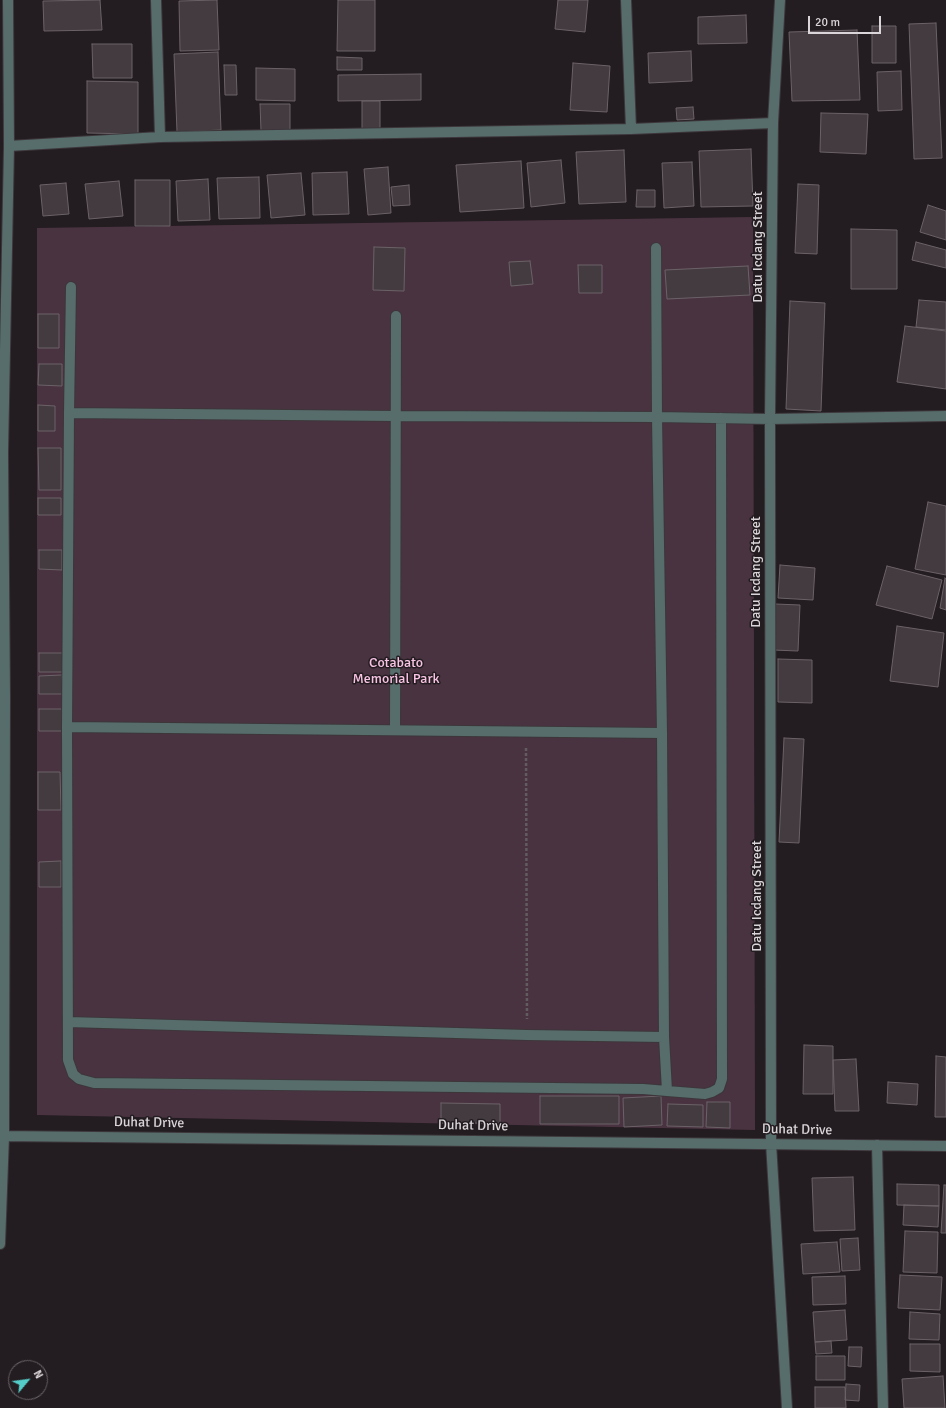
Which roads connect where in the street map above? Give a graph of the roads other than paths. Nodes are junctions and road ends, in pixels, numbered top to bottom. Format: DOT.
graph roads {
  1 [pos="8,0"];
  2 [pos="156,0"];
  3 [pos="626,0"];
  4 [pos="780,0"];
  5 [pos="773,123"];
  6 [pos="631,129"];
  7 [pos="160,137"];
  8 [pos="9,146"];
  9 [pos="656,248"];
  10 [pos="71,287"];
  11 [pos="396,316"];
  12 [pos="3,343"];
  13 [pos="68,413"];
  14 [pos="396,416"];
  15 [pos="946,416"];
  16 [pos="657,417"];
  17 [pos="722,418"];
  18 [pos="770,419"];
  19 [pos="1,453"];
  20 [pos="2,697"];
  21 [pos="67,727"];
  22 [pos="395,730"];
  23 [pos="662,733"];
  24 [pos="68,1022"];
  25 [pos="664,1037"];
  26 [pos="667,1091"];
  27 [pos="2,1136"];
  28 [pos="771,1143"];
  29 [pos="878,1144"];
  30 [pos="946,1146"];
  31 [pos="0,1244"];
  32 [pos="788,1408"];
  33 [pos="883,1408"];
  1 -- 8 [label="street"];
  2 -- 7 [label="street"];
  3 -- 6 [label="street"];
  4 -- 5 [label="street, Datu Icdang Street"];
  5 -- 6 [label="street"];
  5 -- 18 [label="street, Datu Icdang Street"];
  6 -- 7 [label="street"];
  7 -- 8 [label="street"];
  8 -- 12 [label="street"];
  9 -- 16 [label="street"];
  10 -- 13 [label="street"];
  11 -- 14 [label="street"];
  12 -- 19 [label="street"];
  13 -- 14 [label="street"];
  13 -- 21 [label="street"];
  14 -- 16 [label="street"];
  14 -- 22 [label="street"];
  15 -- 18 [label="street"];
  16 -- 17 [label="street"];
  16 -- 23 [label="street"];
  17 -- 18 [label="street"];
  17 -- 26 [label="street"];
  18 -- 28 [label="street, Datu Icdang Street"];
  19 -- 20 [label="street"];
  20 -- 27 [label="street"];
  21 -- 22 [label="street"];
  21 -- 24 [label="street"];
  22 -- 23 [label="street"];
  23 -- 25 [label="street"];
  24 -- 25 [label="street"];
  24 -- 26 [label="street"];
  25 -- 26 [label="street"];
  27 -- 28 [label="street, Duhat Drive"];
  27 -- 31 [label="street"];
  28 -- 29 [label="street, Duhat Drive"];
  28 -- 32 [label="street, Datu Icdang Street"];
  29 -- 30 [label="street, Duhat Drive"];
  29 -- 33 [label="street"];
}
